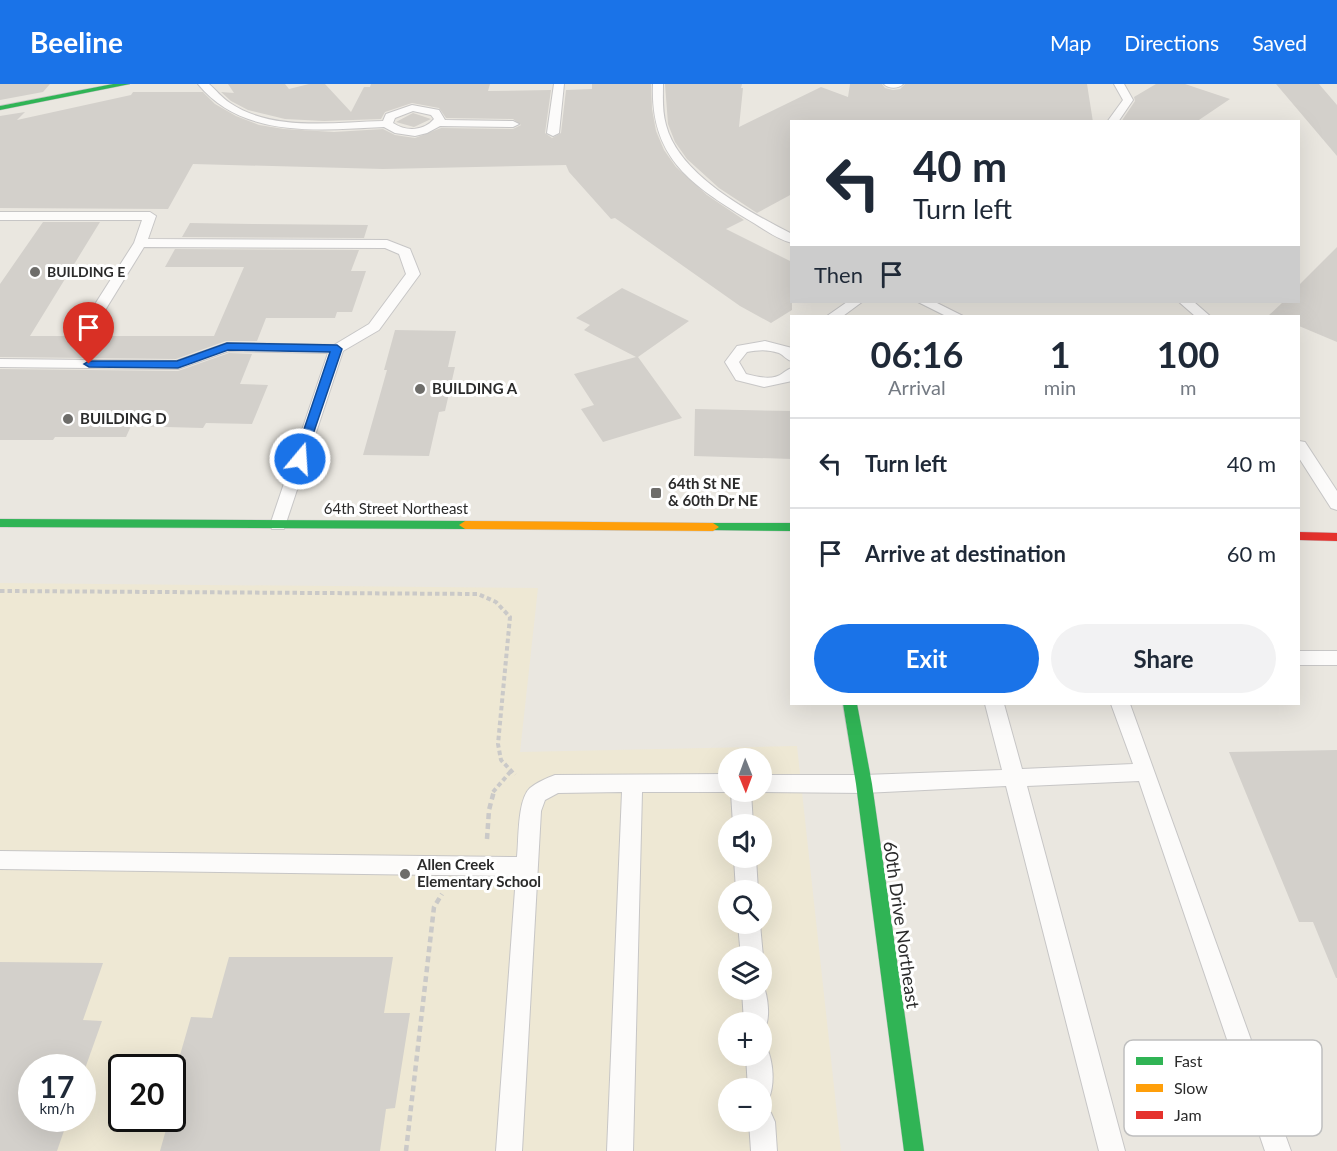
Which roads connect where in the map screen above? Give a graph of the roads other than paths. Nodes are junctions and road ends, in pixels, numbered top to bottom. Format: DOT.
graph roads {
  1 [pos="126,84"];
  2 [pos="203,84"];
  3 [pos="559,84"];
  4 [pos="658,84"];
  5 [pos="889,84"];
  6 [pos="898,84"];
  7 [pos="1119,84"];
  8 [pos="93,87"];
  9 [pos="0,108"];
  10 [pos="1113,120"];
  11 [pos="439,123"];
  12 [pos="387,124"];
  13 [pos="513,124"];
  14 [pos="553,133"];
  15 [pos="0,216"];
  16 [pos="788,233"];
  17 [pos="140,243"];
  18 [pos="854,303"];
  19 [pos="927,303"];
  20 [pos="1187,303"];
  21 [pos="97,312"];
  22 [pos="836,315"];
  23 [pos="954,315"];
  24 [pos="1202,315"];
  25 [pos="337,349"];
  26 [pos="790,352"];
  27 [pos="0,363"];
  28 [pos="790,375"];
  29 [pos="1300,448"];
  30 [pos="1337,504"];
  31 [pos="0,523"];
  32 [pos="278,525"];
  33 [pos="790,527"];
  34 [pos="1300,536"];
  35 [pos="1337,537"];
  36 [pos="1300,658"];
  37 [pos="1337,658"];
  38 [pos="850,705"];
  39 [pos="996,705"];
  40 [pos="1121,705"];
  41 [pos="1146,772"];
  42 [pos="1015,778"];
  43 [pos="718,783"];
  44 [pos="632,784"];
  45 [pos="772,784"];
  46 [pos="864,784"];
  47 [pos="0,860"];
  48 [pos="527,867"];
  49 [pos="1239,1040"];
  50 [pos="763,1132"];
  51 [pos="1273,1136"];
  52 [pos="509,1151"];
  53 [pos="620,1151"];
  54 [pos="764,1151"];
  55 [pos="914,1151"];
  56 [pos="1112,1151"];
  57 [pos="1278,1151"];
  1 -- 8 [label="main road"];
  2 -- 12 [label="lane"];
  3 -- 14 [label="lane"];
  4 -- 16 [label="lane"];
  5 -- 6 [label="lane"];
  7 -- 10 [label="lane"];
  8 -- 9 [label="main road"];
  11 -- 12 [label="lane"];
  11 -- 12 [label="lane"];
  11 -- 13 [label="lane"];
  15 -- 17 [label="lane"];
  17 -- 21 [label="lane"];
  17 -- 25 [label="lane"];
  18 -- 22 [label="lane"];
  19 -- 23 [label="lane"];
  20 -- 24 [label="lane"];
  25 -- 27 [label="lane"];
  25 -- 32 [label="lane"];
  26 -- 28 [label="lane"];
  29 -- 30 [label="lane"];
  31 -- 32 [label="main road, 64th Street Northeast"];
  32 -- 33 [label="main road, 64th Street Northeast"];
  34 -- 35 [label="main road"];
  36 -- 37 [label="lane"];
  38 -- 46 [label="main road, 60th Drive Northeast"];
  39 -- 42 [label="lane"];
  40 -- 41 [label="lane"];
  41 -- 42 [label="lane"];
  41 -- 49 [label="lane"];
  42 -- 46 [label="lane"];
  42 -- 56 [label="lane"];
  43 -- 44 [label="lane"];
  44 -- 48 [label="lane"];
  44 -- 53 [label="lane"];
  45 -- 46 [label="lane"];
  46 -- 55 [label="main road, 60th Drive Northeast"];
  47 -- 48 [label="lane"];
  48 -- 52 [label="lane"];
  50 -- 54 [label="lane"];
  51 -- 57 [label="lane"];
}
